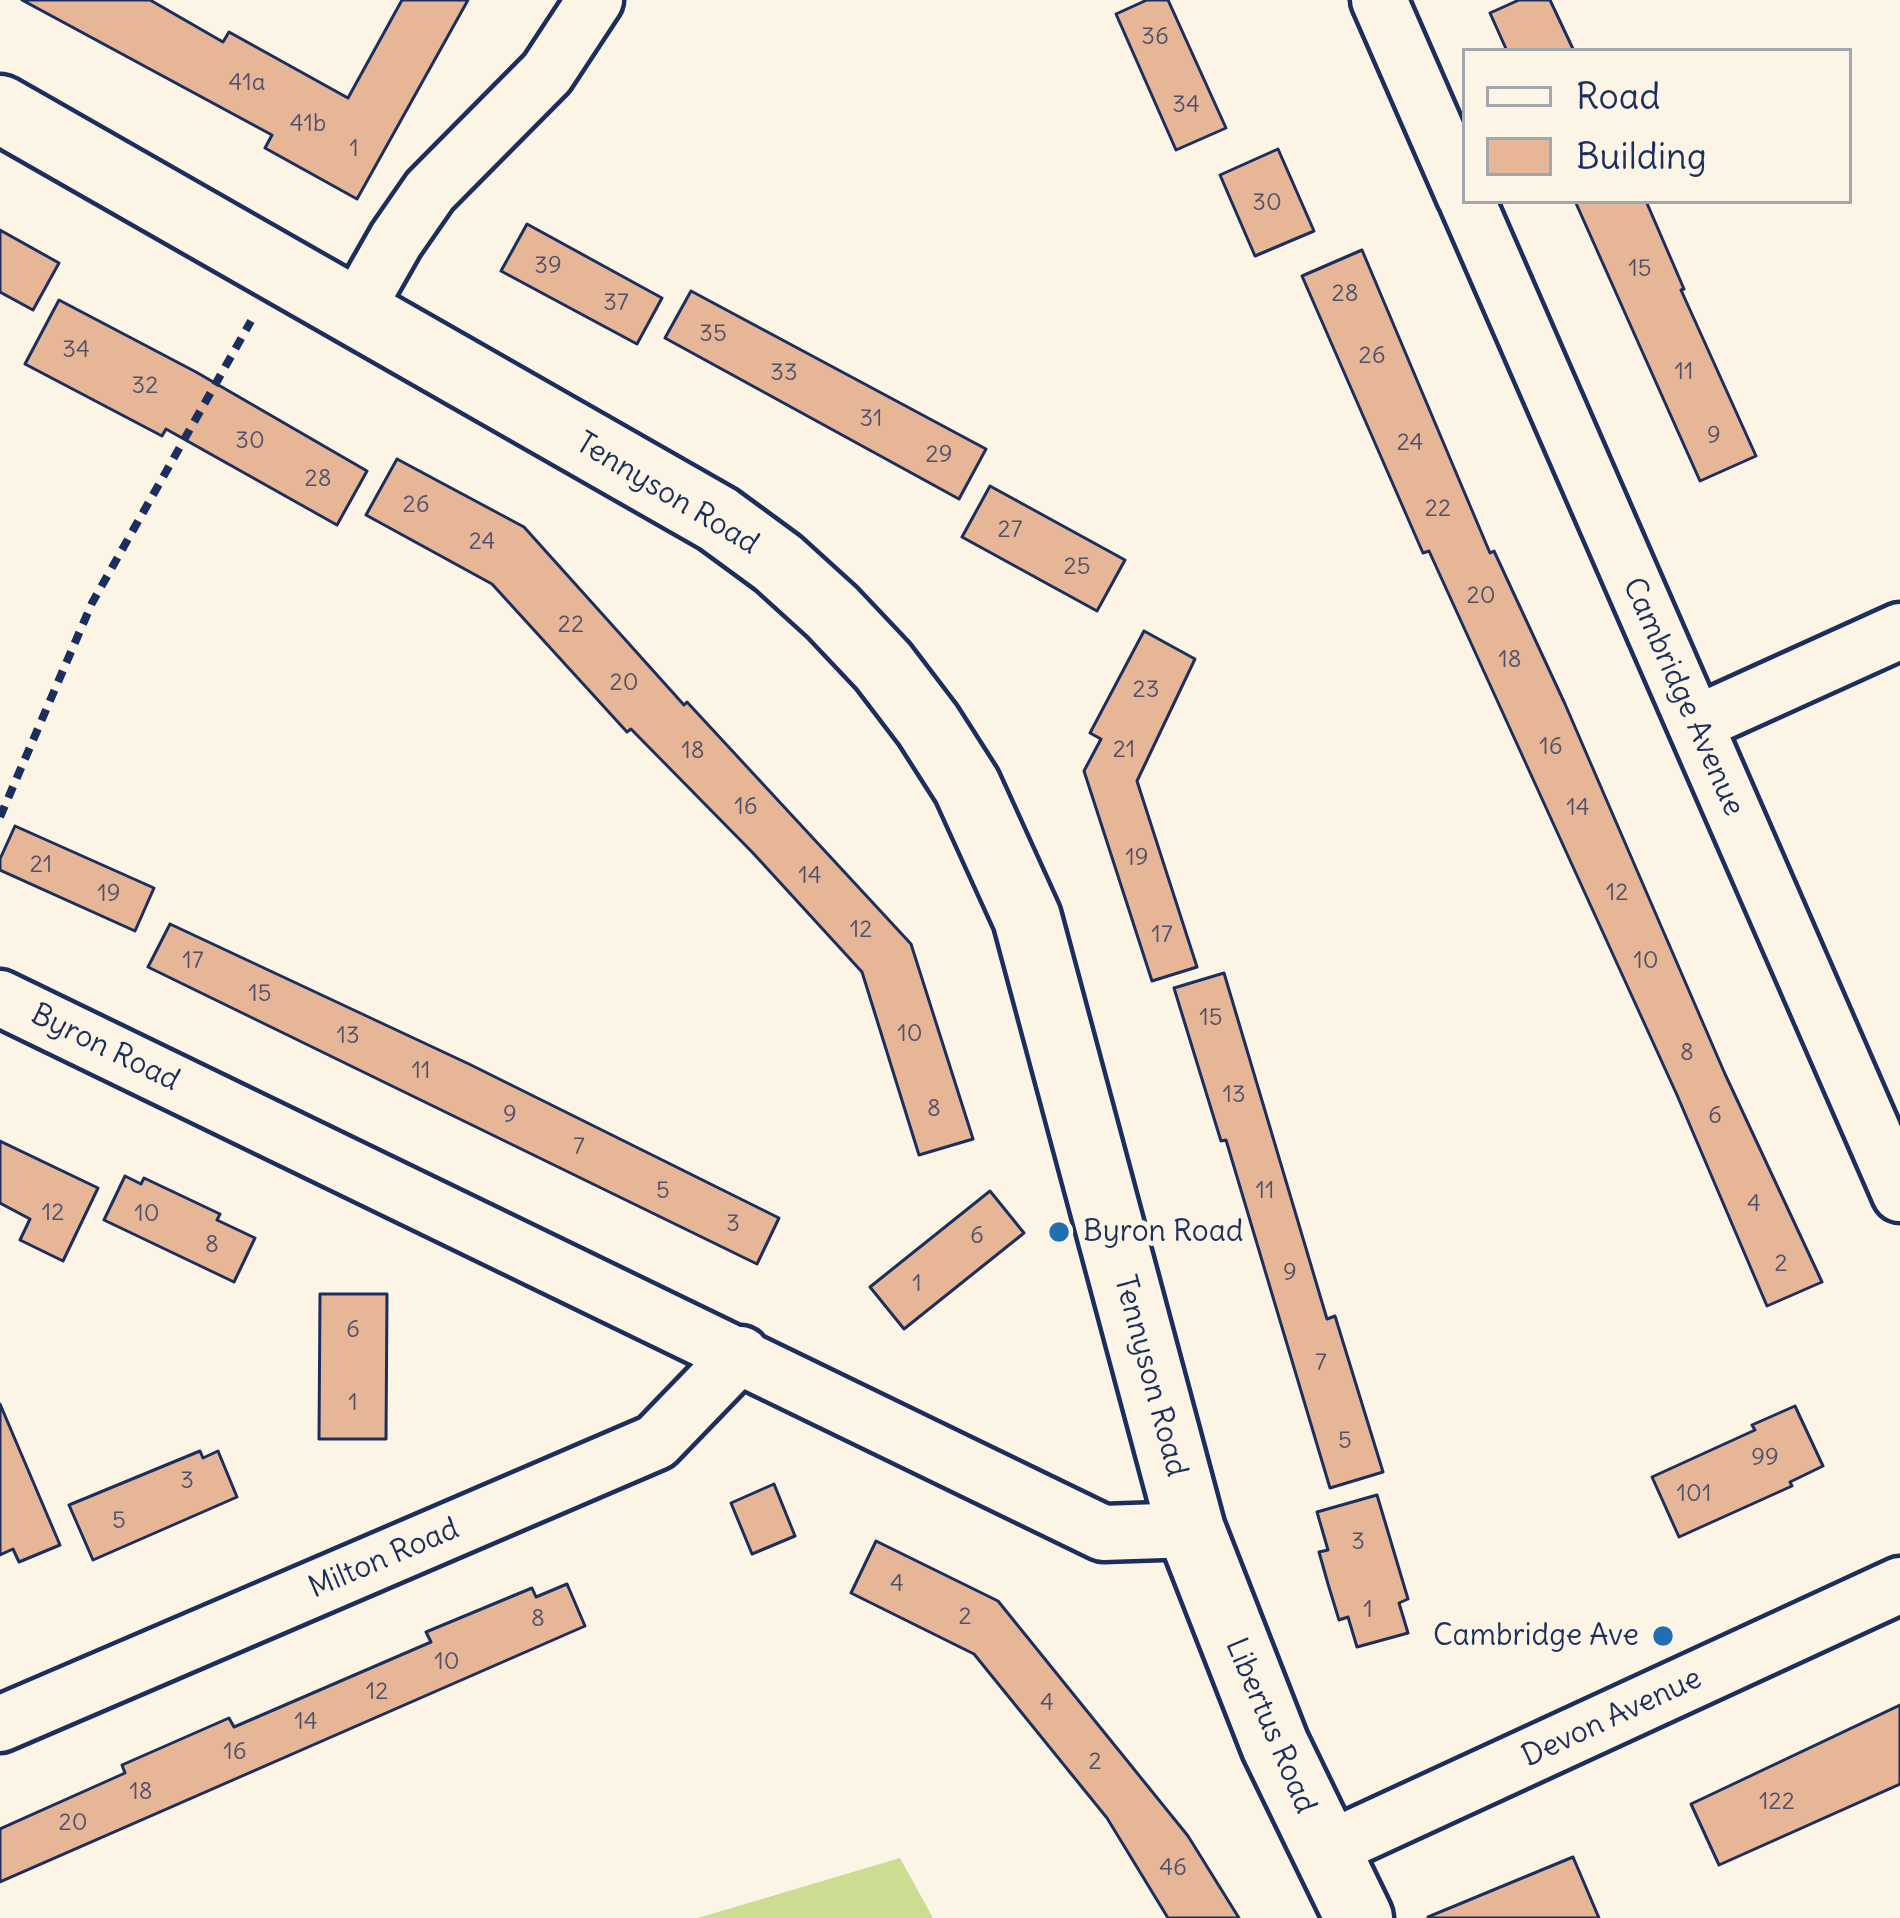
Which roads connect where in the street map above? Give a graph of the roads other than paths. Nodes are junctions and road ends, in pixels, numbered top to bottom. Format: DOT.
graph roads {
  1 [pos="595,0"];
  2 [pos="1379,0"];
  3 [pos="0,109"];
  4 [pos="1462,190"];
  5 [pos="1468,204"];
  6 [pos="355,312"];
  7 [pos="1900,631"];
  8 [pos="1695,724"];
  9 [pos="0,998"];
  10 [pos="1900,1194"];
  11 [pos="740,1354"];
  12 [pos="1191,1530"];
  13 [pos="1900,1586"];
  14 [pos="0,1724"];
  15 [pos="1324,1850"];
  16 [pos="1359,1918"];
  1 -- 6 [label="street"];
  2 -- 4 [label="street, Cambridge Avenue"];
  3 -- 6 [label="street, Tennyson Road"];
  5 -- 8 [label="street, Cambridge Avenue"];
  6 -- 12 [label="street, Tennyson Road"];
  7 -- 8 [label="street"];
  8 -- 10 [label="street, Cambridge Avenue"];
  9 -- 11 [label="street, Byron Road"];
  11 -- 12 [label="street, Byron Road"];
  11 -- 14 [label="street, Milton Road"];
  12 -- 15 [label="street, Libertus Road"];
  13 -- 15 [label="street, Devon Avenue"];
  15 -- 16 [label="street, Libertus Road"];
}
